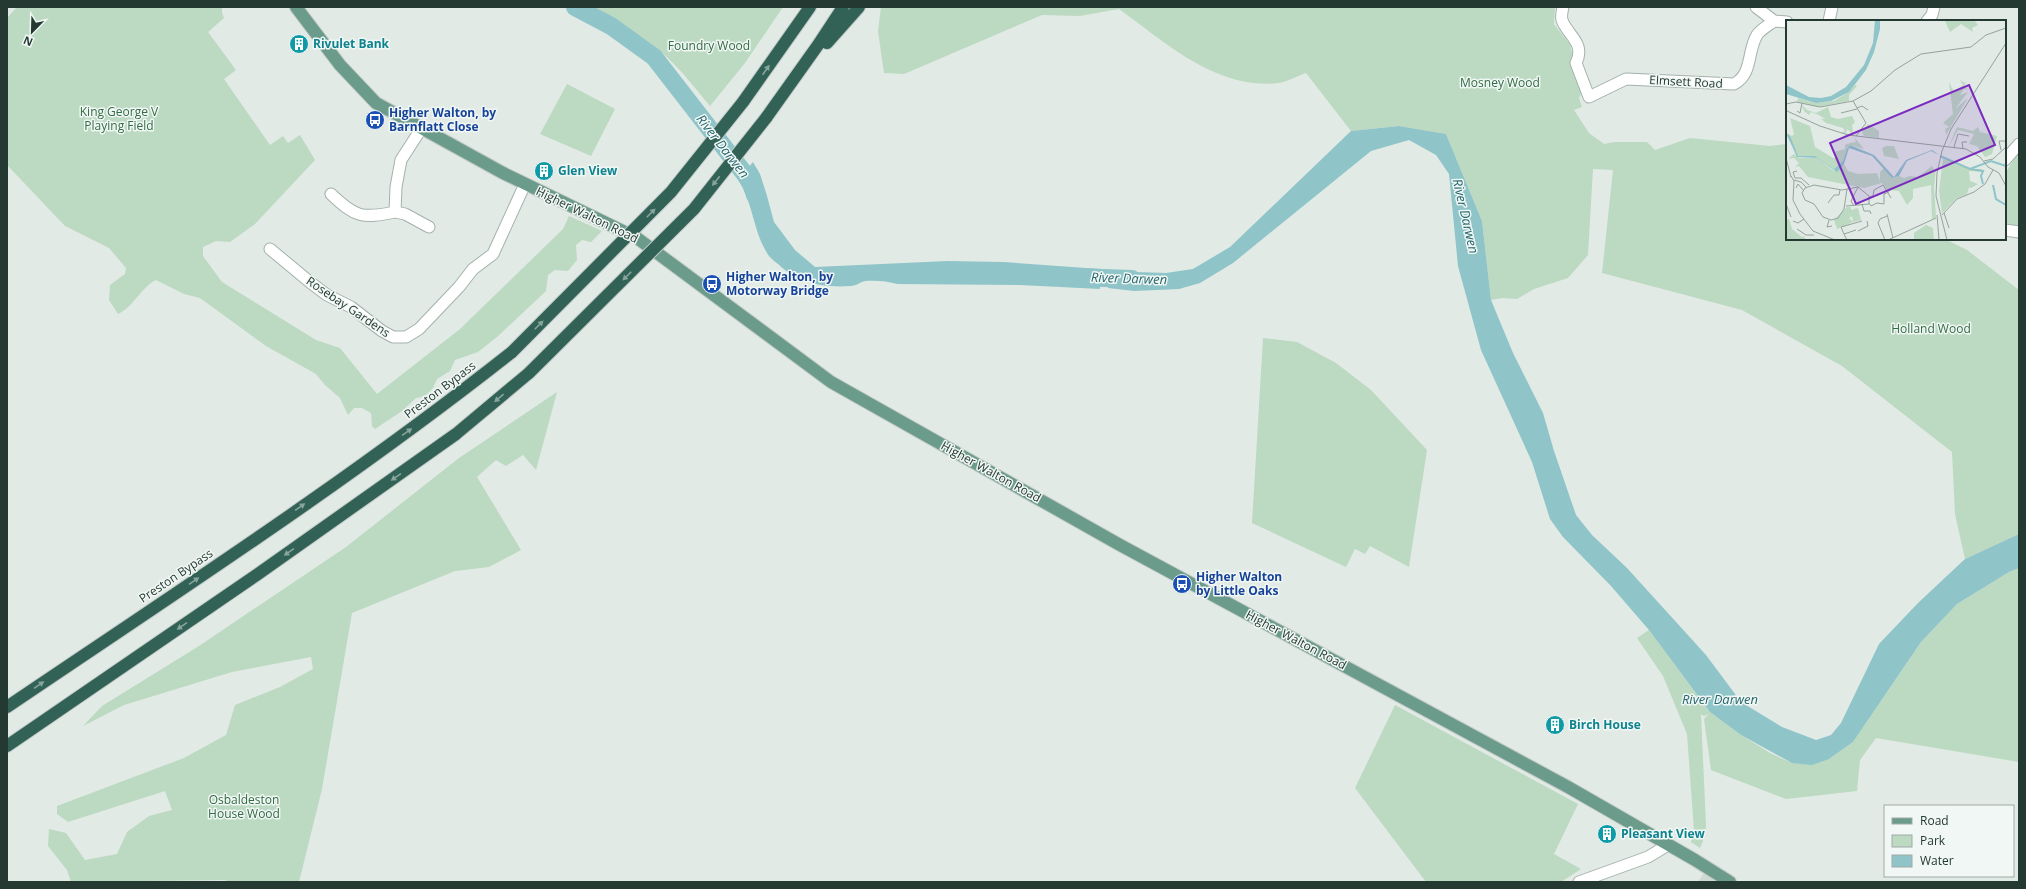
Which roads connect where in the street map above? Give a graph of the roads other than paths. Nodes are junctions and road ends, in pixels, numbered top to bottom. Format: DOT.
graph roads {
  1 [pos="296,7"];
  2 [pos="810,7"];
  3 [pos="843,7"];
  4 [pos="859,7"];
  5 [pos="1563,7"];
  6 [pos="1756,7"];
  7 [pos="1832,7"];
  8 [pos="1934,7"];
  9 [pos="1829,20"];
  10 [pos="1928,20"];
  11 [pos="1774,21"];
  12 [pos="1786,22"];
  13 [pos="791,83"];
  14 [pos="421,129"];
  15 [pos="2019,144"];
  16 [pos="2006,159"];
  17 [pos="525,184"];
  18 [pos="331,194"];
  19 [pos="395,212"];
  20 [pos="429,227"];
  21 [pos="2006,230"];
  22 [pos="2019,232"];
  23 [pos="270,249"];
  24 [pos="7,707"];
  25 [pos="7,746"];
  26 [pos="1668,845"];
  27 [pos="1585,881"];
  28 [pos="1730,882"];
  1 -- 14 [label="main road, Higher Walton Road"];
  24 -- 2 [label="highway, Preston Bypass, one-way, bridge"];
  3 -- 13 [label="highway"];
  4 -- 13 [label="highway"];
  5 -- 11 [label="street, Elmsett Road"];
  6 -- 11 [label="street"];
  7 -- 9 [label="street"];
  8 -- 10 [label="street"];
  11 -- 12 [label="street"];
  13 -- 25 [label="highway, one-way, bridge"];
  14 -- 17 [label="main road, Higher Walton Road"];
  14 -- 19 [label="street"];
  15 -- 16 [label="street"];
  17 -- 23 [label="street, Rosebay Gardens"];
  17 -- 26 [label="main road, Higher Walton Road"];
  18 -- 19 [label="street"];
  19 -- 20 [label="street"];
  21 -- 22 [label="street"];
  26 -- 27 [label="street"];
  26 -- 28 [label="main road, Higher Walton Road"];
}
